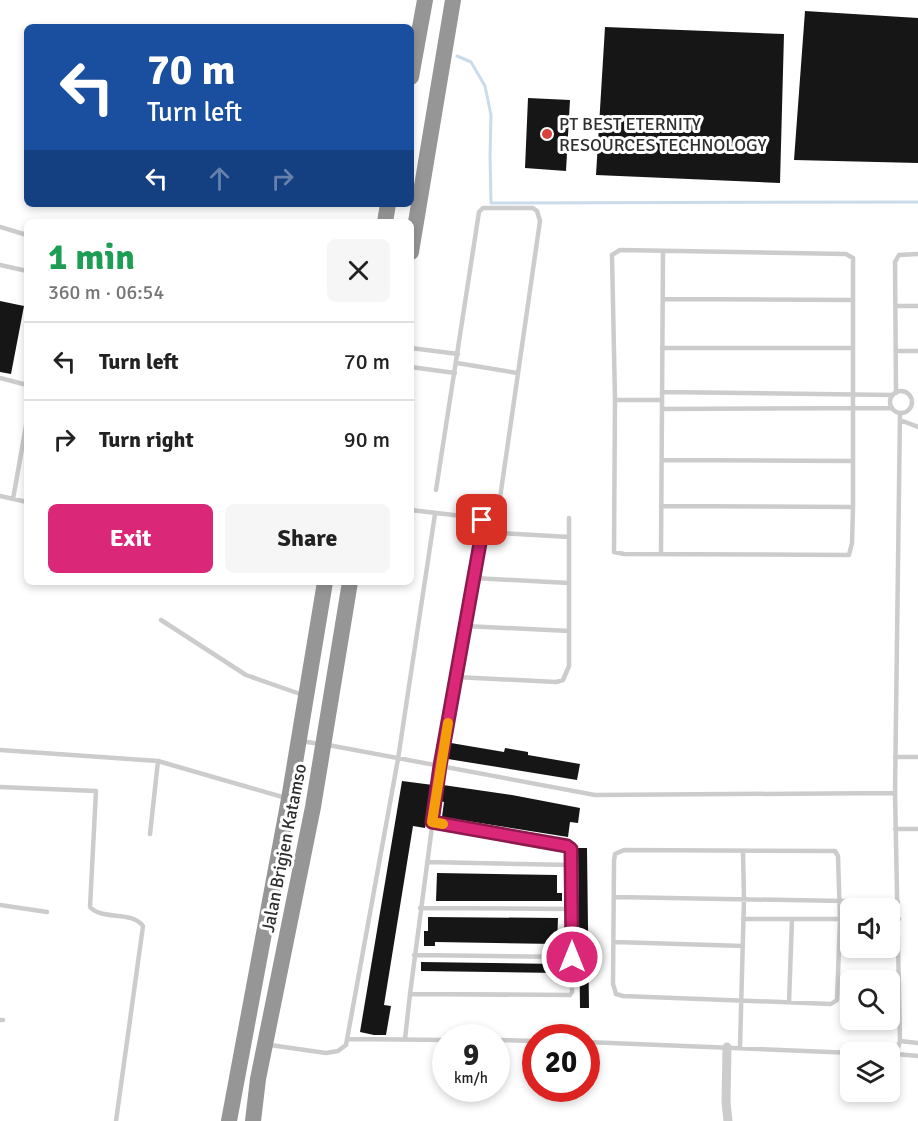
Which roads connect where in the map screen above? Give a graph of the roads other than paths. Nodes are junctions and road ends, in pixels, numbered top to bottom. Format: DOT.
graph roads {
  1 [pos="424,0"];
  2 [pos="453,0"];
  3 [pos="414,58"];
  4 [pos="0,229"];
  5 [pos="24,233"];
  6 [pos="414,234"];
  7 [pos="663,252"];
  8 [pos="918,254"];
  9 [pos="0,265"];
  10 [pos="24,270"];
  11 [pos="663,299"];
  12 [pos="853,300"];
  13 [pos="896,306"];
  14 [pos="918,306"];
  15 [pos="414,348"];
  16 [pos="662,348"];
  17 [pos="853,348"];
  18 [pos="897,351"];
  19 [pos="918,351"];
  20 [pos="458,354"];
  21 [pos="457,363"];
  22 [pos="414,367"];
  23 [pos="455,373"];
  24 [pos="517,373"];
  25 [pos="0,378"];
  26 [pos="24,384"];
  27 [pos="662,392"];
  28 [pos="853,394"];
  29 [pos="895,394"];
  30 [pos="615,399"];
  31 [pos="662,400"];
  32 [pos="912,402"];
  33 [pos="918,402"];
  34 [pos="852,408"];
  35 [pos="892,408"];
  36 [pos="662,409"];
  37 [pos="900,413"];
  38 [pos="900,420"];
  39 [pos="918,426"];
  40 [pos="24,436"];
  41 [pos="662,460"];
  42 [pos="853,461"];
  43 [pos="436,490"];
  44 [pos="0,496"];
  45 [pos="12,499"];
  46 [pos="24,501"];
  47 [pos="499,505"];
  48 [pos="661,506"];
  49 [pos="853,507"];
  50 [pos="414,510"];
  51 [pos="435,514"];
  52 [pos="568,518"];
  53 [pos="482,532"];
  54 [pos="568,537"];
  55 [pos="661,554"];
  56 [pos="474,578"];
  57 [pos="569,583"];
  58 [pos="324,585"];
  59 [pos="350,585"];
  60 [pos="160,620"];
  61 [pos="465,626"];
  62 [pos="569,632"];
  63 [pos="456,677"];
  64 [pos="306,696"];
  65 [pos="299,740"];
  66 [pos="324,745"];
  67 [pos="0,750"];
  68 [pos="895,757"];
  69 [pos="918,757"];
  70 [pos="398,759"];
  71 [pos="158,761"];
  72 [pos="440,766"];
  73 [pos="0,788"];
  74 [pos="895,793"];
  75 [pos="289,799"];
  76 [pos="432,822"];
  77 [pos="895,829"];
  78 [pos="918,829"];
  79 [pos="150,834"];
  80 [pos="743,852"];
  81 [pos="427,862"];
  82 [pos="571,865"];
  83 [pos="615,897"];
  84 [pos="898,898"];
  85 [pos="744,899"];
  86 [pos="840,901"];
  87 [pos="0,905"];
  88 [pos="420,908"];
  89 [pos="571,909"];
  90 [pos="47,912"];
  91 [pos="743,919"];
  92 [pos="792,919"];
  93 [pos="840,920"];
  94 [pos="615,942"];
  95 [pos="743,946"];
  96 [pos="414,955"];
  97 [pos="572,957"];
  98 [pos="899,958"];
  99 [pos="410,994"];
  100 [pos="252,996"];
  101 [pos="741,999"];
  102 [pos="274,1000"];
  103 [pos="789,1002"];
  104 [pos="348,1039"];
  105 [pos="405,1039"];
  106 [pos="432,1040"];
  107 [pos="900,1041"];
  108 [pos="600,1042"];
  109 [pos="918,1042"];
  110 [pos="265,1044"];
  111 [pos="727,1047"];
  112 [pos="740,1047"];
  113 [pos="840,1052"];
  114 [pos="900,1054"];
  115 [pos="918,1056"];
  116 [pos="116,1121"];
  117 [pos="229,1121"];
  118 [pos="253,1121"];
  119 [pos="728,1121"];
  1 -- 3 [label="highway"];
  2 -- 6 [label="highway"];
  4 -- 5 [label="lane"];
  7 -- 11 [label="lane"];
  7 -- 12 [label="lane"];
  7 -- 30 [label="lane"];
  8 -- 13 [label="lane"];
  9 -- 10 [label="lane"];
  11 -- 12 [label="lane"];
  11 -- 16 [label="lane"];
  12 -- 17 [label="lane"];
  13 -- 14 [label="lane"];
  13 -- 18 [label="lane"];
  15 -- 20 [label="lane"];
  16 -- 17 [label="lane"];
  16 -- 27 [label="lane"];
  17 -- 28 [label="lane"];
  18 -- 19 [label="lane"];
  18 -- 29 [label="lane"];
  20 -- 21 [label="lane"];
  20 -- 24 [label="lane"];
  21 -- 23 [label="lane"];
  21 -- 24 [label="lane"];
  22 -- 23 [label="lane"];
  23 -- 43 [label="lane"];
  24 -- 47 [label="lane"];
  25 -- 26 [label="lane"];
  27 -- 28 [label="lane"];
  27 -- 31 [label="lane"];
  28 -- 29 [label="lane"];
  28 -- 34 [label="lane"];
  29 -- 32 [label="lane"];
  29 -- 35 [label="lane"];
  30 -- 31 [label="lane"];
  30 -- 55 [label="lane"];
  31 -- 36 [label="lane"];
  32 -- 33 [label="lane"];
  32 -- 37 [label="lane"];
  34 -- 35 [label="lane"];
  34 -- 36 [label="lane"];
  34 -- 42 [label="lane"];
  35 -- 37 [label="lane"];
  36 -- 41 [label="lane"];
  37 -- 38 [label="lane"];
  38 -- 39 [label="lane"];
  38 -- 68 [label="lane"];
  40 -- 45 [label="lane"];
  41 -- 42 [label="lane"];
  41 -- 48 [label="lane"];
  42 -- 49 [label="lane"];
  44 -- 45 [label="lane"];
  45 -- 46 [label="lane"];
  48 -- 49 [label="lane"];
  48 -- 55 [label="lane"];
  49 -- 55 [label="lane"];
  50 -- 51 [label="lane"];
  51 -- 53 [label="lane"];
  51 -- 70 [label="lane"];
  52 -- 54 [label="lane"];
  53 -- 54 [label="lane"];
  53 -- 56 [label="lane"];
  54 -- 57 [label="lane"];
  56 -- 57 [label="lane"];
  56 -- 61 [label="lane"];
  57 -- 62 [label="lane"];
  58 -- 64 [label="highway, Jalan Brigjen Katamso"];
  59 -- 66 [label="highway, Jalan Brigjen Katamso"];
  60 -- 64 [label="lane"];
  61 -- 62 [label="lane"];
  61 -- 63 [label="lane"];
  62 -- 63 [label="lane"];
  63 -- 72 [label="lane"];
  64 -- 65 [label="highway, Jalan Brigjen Katamso"];
  65 -- 66 [label="lane"];
  65 -- 75 [label="highway, Jalan Brigjen Katamso"];
  66 -- 70 [label="lane"];
  66 -- 102 [label="highway, Jalan Brigjen Katamso"];
  67 -- 71 [label="lane"];
  68 -- 69 [label="lane"];
  68 -- 74 [label="lane"];
  70 -- 72 [label="lane"];
  70 -- 104 [label="lane"];
  71 -- 75 [label="lane"];
  71 -- 79 [label="lane"];
  72 -- 74 [label="lane"];
  72 -- 76 [label="lane"];
  73 -- 116 [label="lane"];
  74 -- 77 [label="lane"];
  75 -- 100 [label="highway, Jalan Brigjen Katamso"];
  76 -- 81 [label="lane"];
  76 -- 82 [label="lane"];
  77 -- 78 [label="lane"];
  77 -- 84 [label="lane"];
  80 -- 83 [label="lane"];
  80 -- 85 [label="lane"];
  80 -- 86 [label="lane"];
  81 -- 82 [label="lane"];
  81 -- 88 [label="lane"];
  82 -- 89 [label="lane"];
  83 -- 85 [label="lane"];
  83 -- 94 [label="lane"];
  85 -- 86 [label="lane"];
  85 -- 91 [label="lane"];
  87 -- 90 [label="lane"];
  88 -- 89 [label="lane"];
  88 -- 96 [label="lane"];
  89 -- 97 [label="lane"];
  91 -- 92 [label="lane"];
  91 -- 95 [label="lane"];
  92 -- 93 [label="lane"];
  92 -- 103 [label="lane"];
  93 -- 103 [label="lane"];
  94 -- 95 [label="lane"];
  94 -- 101 [label="lane"];
  95 -- 101 [label="lane"];
  96 -- 97 [label="lane"];
  96 -- 99 [label="lane"];
  97 -- 99 [label="lane"];
  98 -- 107 [label="lane"];
  99 -- 105 [label="lane"];
  100 -- 102 [label="highway"];
  100 -- 117 [label="highway, Jalan Brigjen Katamso"];
  101 -- 103 [label="lane"];
  101 -- 112 [label="lane"];
  102 -- 110 [label="highway, Jalan Brigjen Katamso"];
  104 -- 105 [label="lane"];
  104 -- 110 [label="lane"];
  105 -- 106 [label="lane"];
  107 -- 109 [label="lane"];
  108 -- 111 [label="lane"];
  110 -- 118 [label="highway, Jalan Brigjen Katamso"];
  111 -- 112 [label="lane"];
  111 -- 119 [label="street"];
  112 -- 113 [label="lane"];
  114 -- 115 [label="lane"];
}
